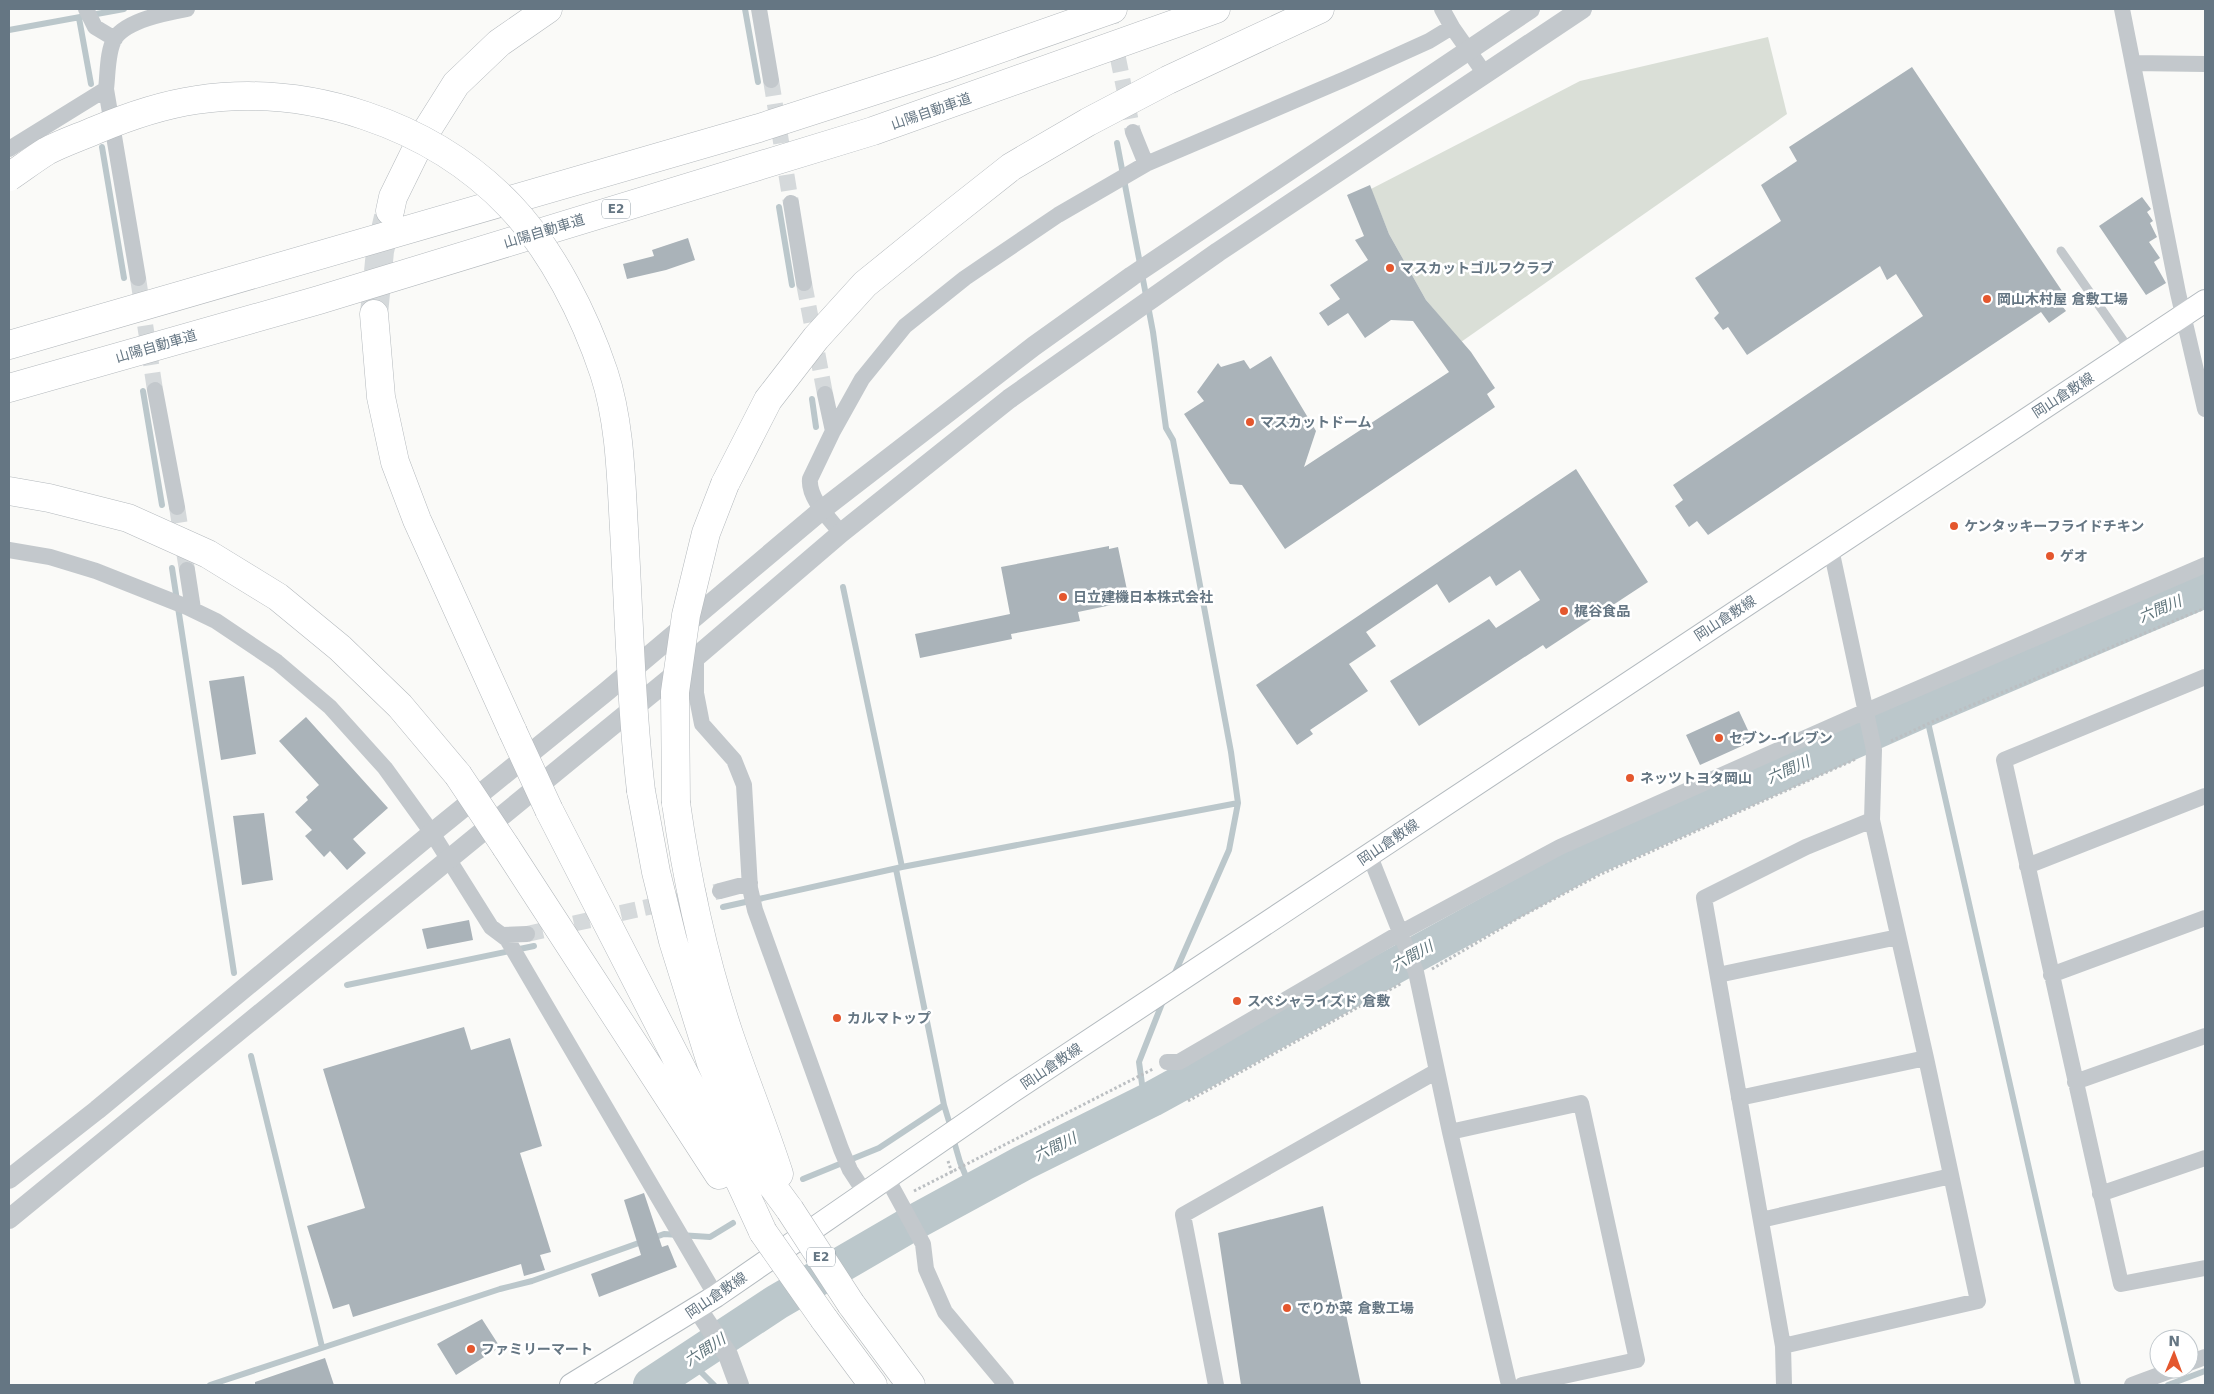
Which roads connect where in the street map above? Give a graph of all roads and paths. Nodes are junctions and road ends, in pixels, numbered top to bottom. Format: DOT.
graph roads {
  1 [pos="187,9"];
  2 [pos="548,9"];
  3 [pos="759,9"];
  4 [pos="1113,9"];
  5 [pos="1216,9"];
  6 [pos="1320,9"];
  7 [pos="1442,9"];
  8 [pos="1530,9"];
  9 [pos="1582,9"];
  10 [pos="2122,9"];
  11 [pos="88,13"];
  12 [pos="1452,27"];
  13 [pos="114,39"];
  14 [pos="1468,50"];
  15 [pos="2133,63"];
  16 [pos="2205,64"];
  17 [pos="1485,74"];
  18 [pos="771,80"];
  19 [pos="106,89"];
  20 [pos="1133,132"];
  21 [pos="9,149"];
  22 [pos="1139,168"];
  23 [pos="9,177"];
  24 [pos="791,203"];
  25 [pos="390,211"];
  26 [pos="2061,252"];
  27 [pos="138,278"];
  28 [pos="804,283"];
  29 [pos="2205,300"];
  30 [pos="374,314"];
  31 [pos="2183,316"];
  32 [pos="9,345"];
  33 [pos="2130,351"];
  34 [pos="9,388"];
  35 [pos="155,390"];
  36 [pos="824,394"];
  37 [pos="2205,409"];
  38 [pos="832,430"];
  39 [pos="9,491"];
  40 [pos="177,507"];
  41 [pos="823,509"];
  42 [pos="840,533"];
  43 [pos="1830,549"];
  44 [pos="9,550"];
  45 [pos="2205,565"];
  46 [pos="187,570"];
  47 [pos="190,608"];
  48 [pos="2205,608"];
  49 [pos="696,657"];
  50 [pos="2205,677"];
  51 [pos="1868,715"];
  52 [pos="1874,750"];
  53 [pos="2205,796"];
  54 [pos="1872,820"];
  55 [pos="432,833"];
  56 [pos="1369,854"];
  57 [pos="448,858"];
  58 [pos="2027,866"];
  59 [pos="750,885"];
  60 [pos="720,891"];
  61 [pos="2205,918"];
  62 [pos="527,934"];
  63 [pos="505,937"];
  64 [pos="1402,937"];
  65 [pos="1898,937"];
  66 [pos="1416,974"];
  67 [pos="1718,975"];
  68 [pos="2051,976"];
  69 [pos="2205,1036"];
  70 [pos="1926,1058"];
  71 [pos="1167,1062"];
  72 [pos="1152,1070"];
  73 [pos="1437,1071"];
  74 [pos="2075,1082"];
  75 [pos="1739,1098"];
  76 [pos="1188,1101"];
  77 [pos="1450,1132"];
  78 [pos="2205,1158"];
  79 [pos="1951,1176"];
  80 [pos="887,1178"];
  81 [pos="9,1179"];
  82 [pos="865,1193"];
  83 [pos="2100,1194"];
  84 [pos="903,1205"];
  85 [pos="790,1210"];
  86 [pos="9,1219"];
  87 [pos="1761,1220"];
  88 [pos="763,1232"];
  89 [pos="2205,1268"];
  90 [pos="716,1296"];
  91 [pos="701,1314"];
  92 [pos="1783,1346"];
  93 [pos="2149,1379"];
  94 [pos="571,1385"];
  95 [pos="739,1385"];
  96 [pos="873,1385"];
  97 [pos="911,1385"];
  98 [pos="1006,1385"];
  99 [pos="1216,1385"];
  100 [pos="1509,1385"];
  101 [pos="1522,1385"];
  102 [pos="1784,1385"];
  103 [pos="2132,1385"];
  1 -- 13 [label="street"];
  2 -- 25 [label="highway"];
  3 -- 18 [label="street"];
  4 -- 32 [label="highway"];
  5 -- 34 [label="highway, 山陽自動車道 / E2"];
  6 -- 85 [label="highway, bridge"];
  7 -- 12 [label="street"];
  8 -- 14 [label="street"];
  9 -- 17 [label="street"];
  10 -- 15 [label="street"];
  11 -- 13 [label="street"];
  12 -- 14 [label="street"];
  12 -- 22 [label="street"];
  13 -- 19 [label="street"];
  14 -- 17 [label="street"];
  14 -- 41 [label="street"];
  15 -- 16 [label="street"];
  15 -- 31 [label="street"];
  17 -- 42 [label="street"];
  19 -- 21 [label="street"];
  19 -- 27 [label="street"];
  20 -- 22 [label="street"];
  22 -- 38 [label="street"];
  23 -- 85 [label="highway, bridge"];
  24 -- 28 [label="street"];
  26 -- 33 [label="lane"];
  29 -- 31 [label="main road, 岡山倉敷線"];
  30 -- 88 [label="highway, bridge"];
  31 -- 33 [label="main road, 岡山倉敷線"];
  31 -- 37 [label="street"];
  33 -- 43 [label="main road, 岡山倉敷線"];
  35 -- 40 [label="street"];
  36 -- 38 [label="street"];
  38 -- 41 [label="street"];
  39 -- 88 [label="highway, bridge"];
  41 -- 42 [label="street"];
  41 -- 55 [label="street"];
  42 -- 49 [label="street"];
  43 -- 51 [label="street"];
  43 -- 56 [label="main road, 岡山倉敷線"];
  44 -- 47 [label="street"];
  45 -- 51 [label="street"];
  46 -- 47 [label="street"];
  47 -- 55 [label="street"];
  48 -- 52 [label="path"];
  49 -- 57 [label="street"];
  49 -- 59 [label="street"];
  50 -- 58 [label="street"];
  51 -- 52 [label="street"];
  51 -- 64 [label="street"];
  52 -- 54 [label="street"];
  52 -- 66 [label="path"];
  53 -- 58 [label="street"];
  54 -- 65 [label="street"];
  54 -- 67 [label="street"];
  55 -- 57 [label="street"];
  55 -- 81 [label="street"];
  56 -- 64 [label="street"];
  56 -- 80 [label="main road, 岡山倉敷線"];
  57 -- 63 [label="street"];
  57 -- 86 [label="street"];
  58 -- 68 [label="street"];
  59 -- 60 [label="street"];
  59 -- 82 [label="street"];
  61 -- 68 [label="street"];
  62 -- 63 [label="street"];
  63 -- 90 [label="street"];
  64 -- 66 [label="street"];
  64 -- 71 [label="street"];
  65 -- 67 [label="street"];
  65 -- 70 [label="street"];
  66 -- 73 [label="street"];
  66 -- 76 [label="path"];
  67 -- 75 [label="street"];
  68 -- 74 [label="street"];
  69 -- 74 [label="street"];
  70 -- 75 [label="street"];
  70 -- 79 [label="street"];
  72 -- 84 [label="path"];
  73 -- 77 [label="street"];
  73 -- 99 [label="street"];
  74 -- 83 [label="street"];
  75 -- 87 [label="street"];
  77 -- 100 [label="street"];
  77 -- 101 [label="street"];
  78 -- 83 [label="street"];
  79 -- 87 [label="street"];
  79 -- 92 [label="street"];
  80 -- 82 [label="main road, 岡山倉敷線"];
  80 -- 84 [label="street"];
  82 -- 90 [label="main road, 岡山倉敷線"];
  83 -- 89 [label="street"];
  84 -- 98 [label="street"];
  85 -- 97 [label="highway, E2, bridge"];
  87 -- 92 [label="street"];
  88 -- 96 [label="highway, E2, bridge"];
  90 -- 91 [label="main road, 岡山倉敷線"];
  91 -- 94 [label="main road, 岡山倉敷線"];
  91 -- 95 [label="street"];
  92 -- 102 [label="street"];
  93 -- 103 [label="street"];
}
